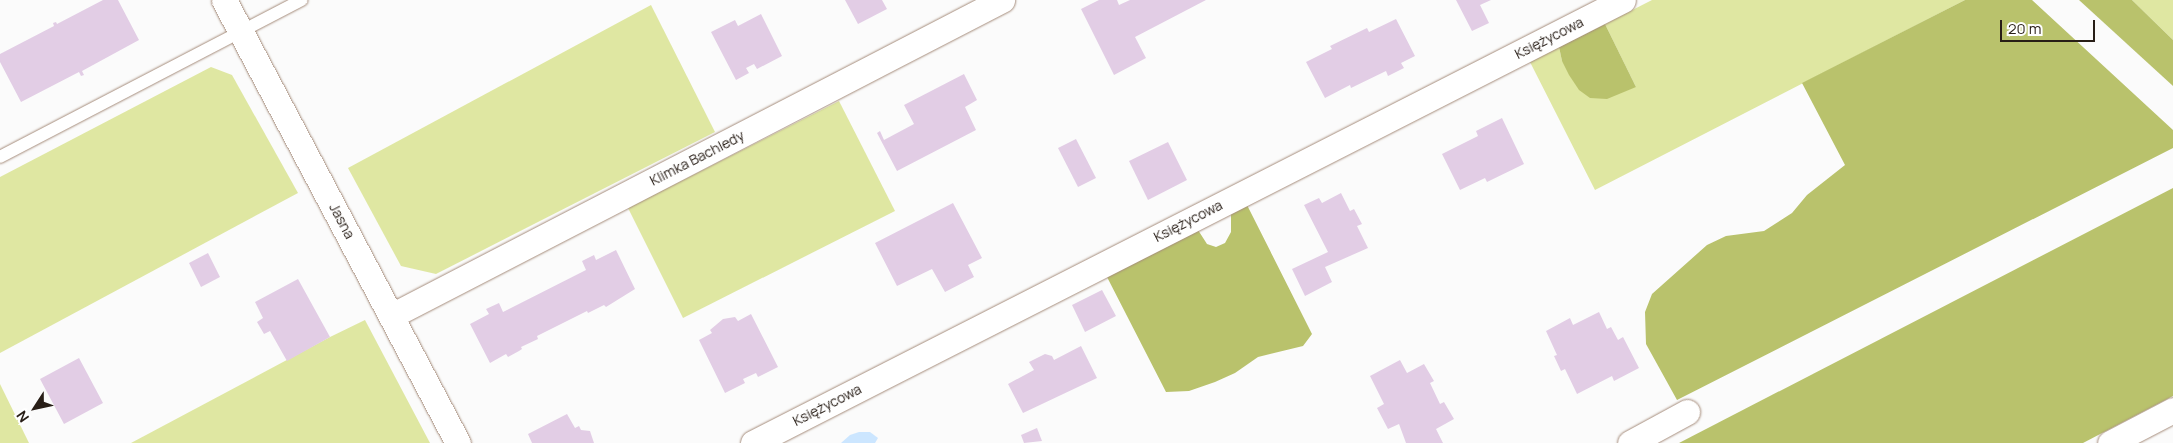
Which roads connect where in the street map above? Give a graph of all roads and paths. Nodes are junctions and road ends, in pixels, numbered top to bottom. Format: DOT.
graph roads {
  1 [pos="224,0"];
  2 [pos="302,0"];
  3 [pos="1002,0"];
  4 [pos="1623,0"];
  5 [pos="241,31"];
  6 [pos="0,157"];
  7 [pos="392,316"];
  8 [pos="2173,410"];
  9 [pos="1687,412"];
  10 [pos="458,443"];
  11 [pos="753,443"];
  12 [pos="1630,443"];
  13 [pos="2110,443"];
  1 -- 5 [label="street, Jasna"];
  2 -- 5 [label="lane"];
  3 -- 7 [label="street, Klimka Bachledy"];
  4 -- 11 [label="street, Księżycowa"];
  5 -- 6 [label="lane"];
  5 -- 7 [label="street, Jasna"];
  7 -- 10 [label="street, Jasna"];
  8 -- 13 [label="street"];
  9 -- 12 [label="street"];
}
